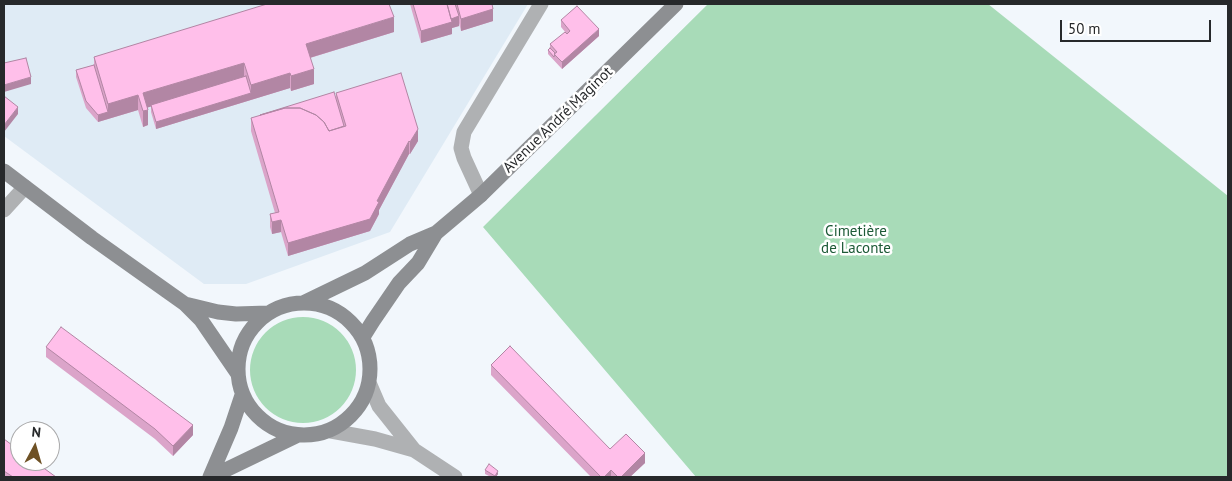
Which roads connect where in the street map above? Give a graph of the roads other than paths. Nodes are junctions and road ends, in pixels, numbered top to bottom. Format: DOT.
graph roads {
  1 [pos="541,4"];
  2 [pos="676,4"];
  3 [pos="4,171"];
  4 [pos="25,186"];
  5 [pos="481,196"];
  6 [pos="4,210"];
  7 [pos="436,232"];
  8 [pos="303,303"];
  9 [pos="185,304"];
  10 [pos="268,313"];
  11 [pos="363,338"];
  12 [pos="238,374"];
  13 [pos="370,385"];
  14 [pos="242,395"];
  15 [pos="331,431"];
  16 [pos="296,436"];
  17 [pos="414,450"];
  18 [pos="210,477"];
  19 [pos="455,477"];
  1 -- 5 [label="street"];
  2 -- 5 [label="street, Avenue André Maginot"];
  3 -- 4 [label="street"];
  4 -- 6 [label="street"];
  4 -- 9 [label="street"];
  5 -- 7 [label="street, Avenue André Maginot"];
  7 -- 8 [label="street, Avenue André Maginot"];
  7 -- 11 [label="street, Avenue André Maginot"];
  8 -- 10 [label="street"];
  8 -- 11 [label="street"];
  9 -- 10 [label="street"];
  9 -- 12 [label="street"];
  10 -- 12 [label="street"];
  11 -- 13 [label="street"];
  12 -- 14 [label="street"];
  13 -- 15 [label="street"];
  13 -- 17 [label="street"];
  14 -- 16 [label="street"];
  14 -- 18 [label="street"];
  15 -- 16 [label="street"];
  15 -- 17 [label="street"];
  16 -- 18 [label="street"];
  17 -- 19 [label="street"];
}
